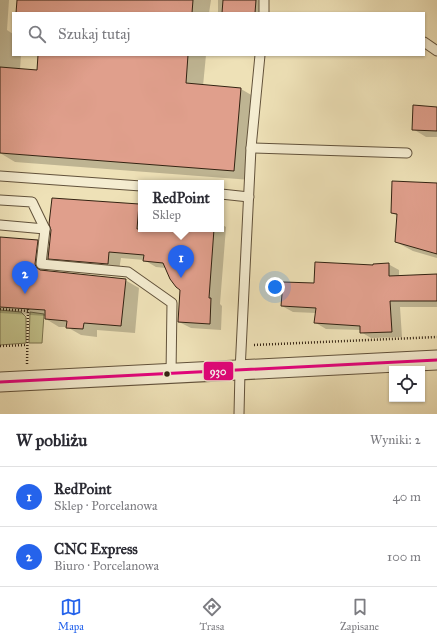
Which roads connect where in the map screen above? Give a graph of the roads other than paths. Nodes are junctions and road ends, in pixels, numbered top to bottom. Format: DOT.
graph roads {
  1 [pos="264,0"];
  2 [pos="264,12"];
  3 [pos="425,43"];
  4 [pos="437,51"];
  5 [pos="260,56"];
  6 [pos="251,148"];
  7 [pos="408,153"];
  8 [pos="0,176"];
  9 [pos="138,186"];
  10 [pos="224,194"];
  11 [pos="249,197"];
  12 [pos="0,200"];
  13 [pos="0,225"];
  14 [pos="45,229"];
  15 [pos="437,360"];
  16 [pos="240,371"];
  17 [pos="171,374"];
  18 [pos="0,382"];
  19 [pos="239,414"];
  1 -- 2 [label="lane"];
  3 -- 4 [label="lane"];
  5 -- 6 [label="lane"];
  6 -- 7 [label="lane"];
  6 -- 11 [label="lane"];
  8 -- 9 [label="lane"];
  10 -- 11 [label="lane"];
  11 -- 16 [label="lane"];
  12 -- 14 [label="lane"];
  13 -- 14 [label="lane"];
  14 -- 17 [label="lane"];
  15 -- 16 [label="street"];
  16 -- 17 [label="street"];
  16 -- 19 [label="lane"];
  17 -- 18 [label="street"];
}
